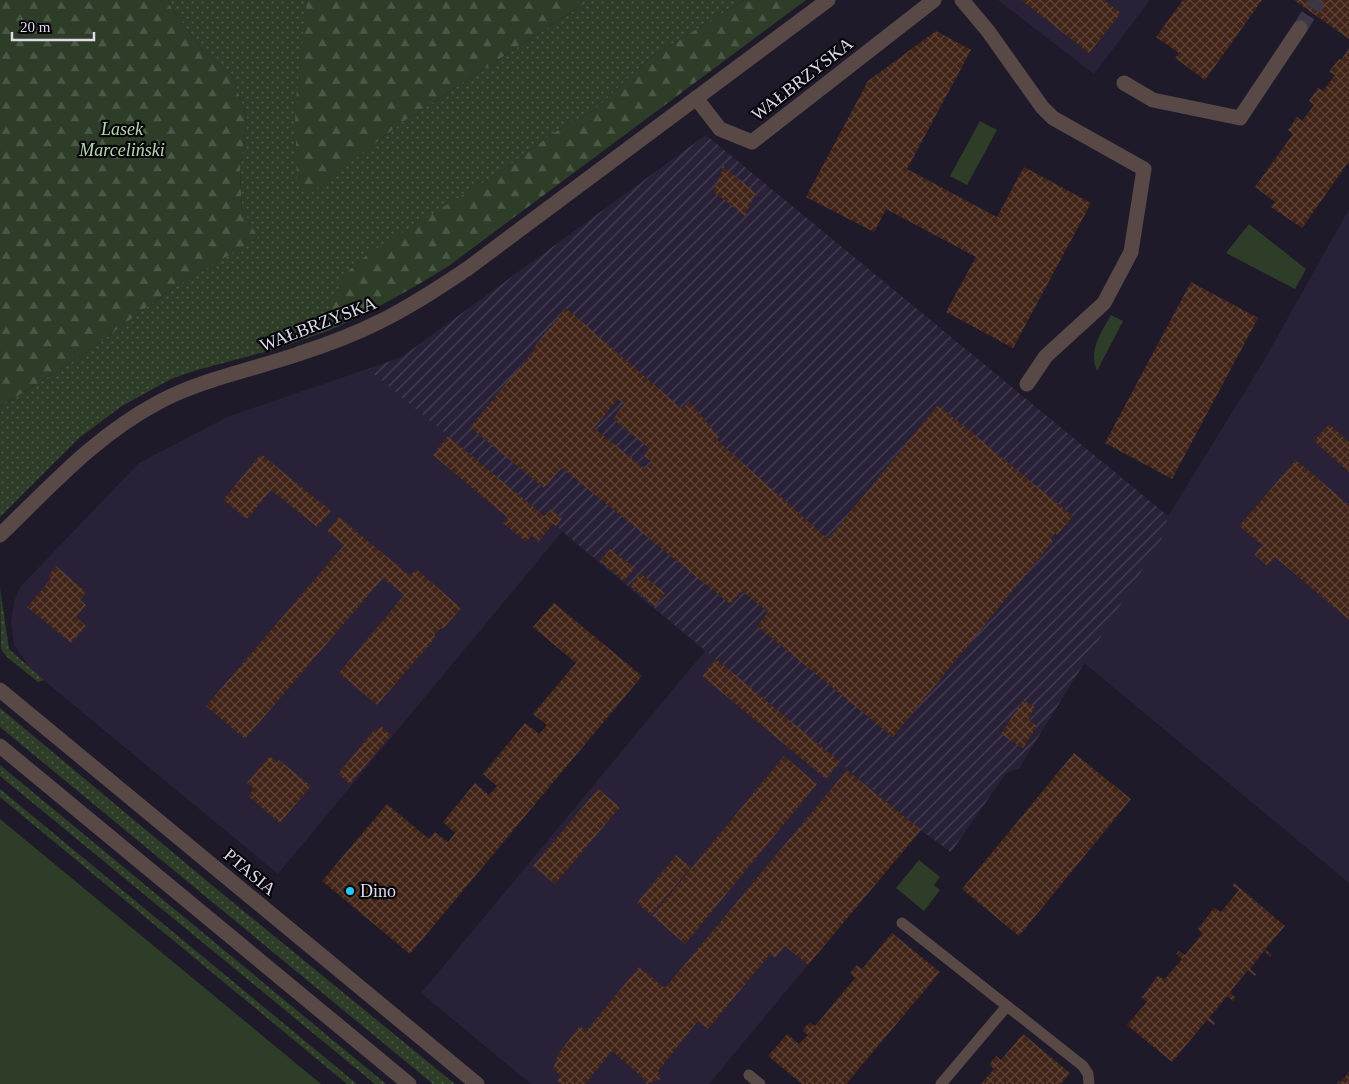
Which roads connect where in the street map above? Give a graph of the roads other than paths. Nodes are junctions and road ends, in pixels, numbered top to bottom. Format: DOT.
graph roads {
  1 [pos="828,0"];
  2 [pos="934,0"];
  3 [pos="962,0"];
  4 [pos="1300,28"];
  5 [pos="1124,83"];
  6 [pos="696,98"];
  7 [pos="1027,384"];
  8 [pos="0,535"];
  9 [pos="0,690"];
  10 [pos="0,746"];
  11 [pos="902,923"];
  12 [pos="1007,1006"];
  13 [pos="749,1075"];
  14 [pos="409,1084"];
  15 [pos="476,1084"];
  16 [pos="760,1084"];
  17 [pos="941,1084"];
  18 [pos="1089,1084"];
  1 -- 6 [label="street, WAŁBRZYSKA"];
  2 -- 6 [label="street, WAŁBRZYSKA"];
  3 -- 7 [label="street"];
  4 -- 5 [label="street"];
  6 -- 8 [label="street, WAŁBRZYSKA"];
  9 -- 15 [label="street, PTASIA"];
  10 -- 14 [label="street"];
  11 -- 12 [label="lane"];
  12 -- 17 [label="lane"];
  12 -- 18 [label="lane"];
  13 -- 16 [label="lane"];
}
